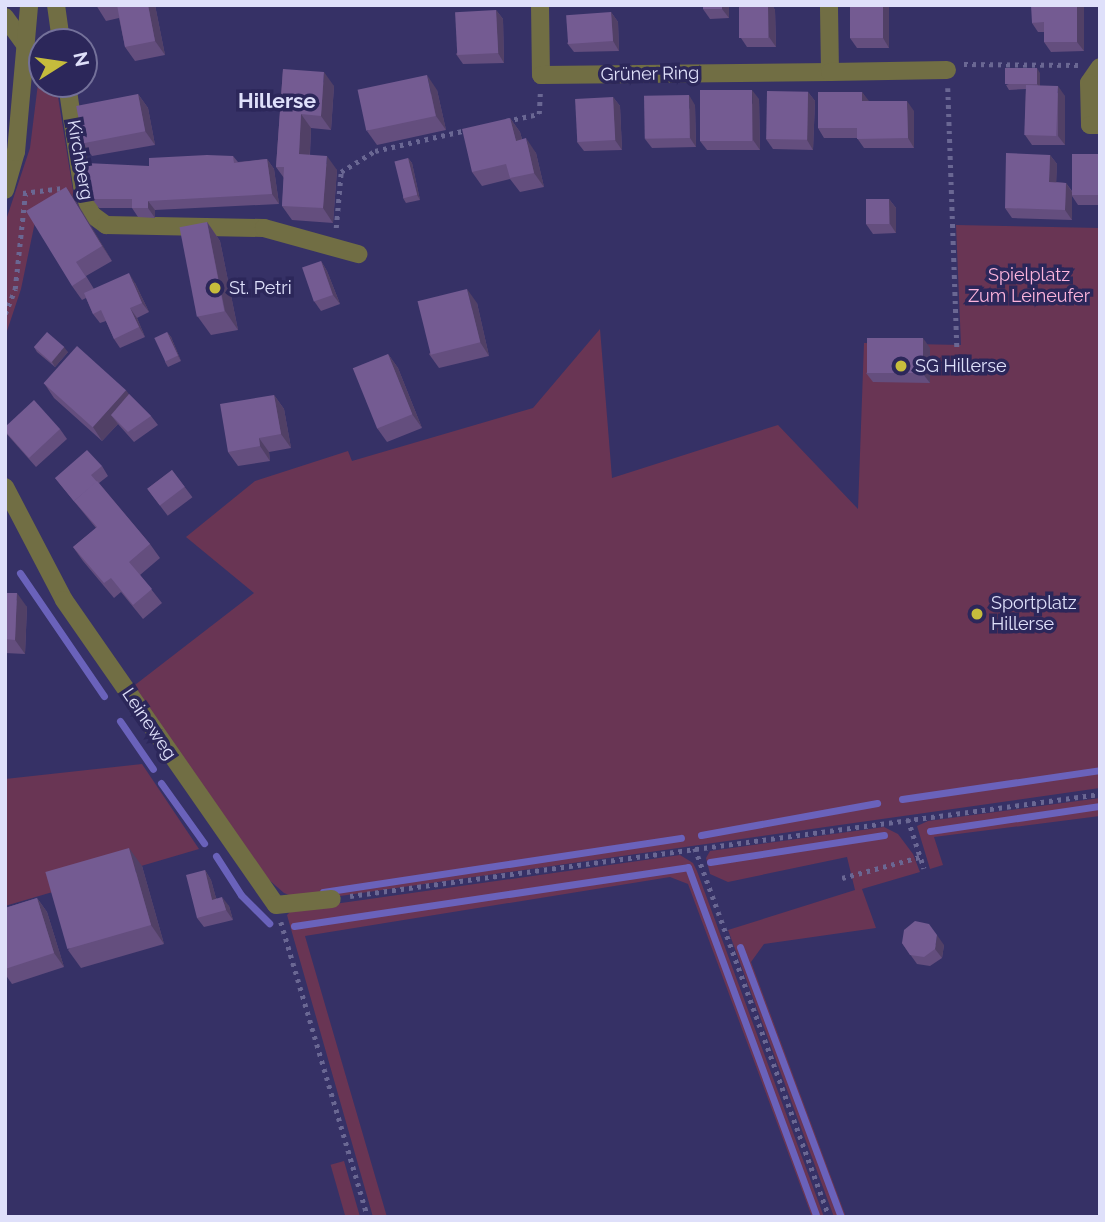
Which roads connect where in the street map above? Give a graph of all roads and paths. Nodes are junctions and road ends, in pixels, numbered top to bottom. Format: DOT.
graph roads {
  1 [pos="29,5"];
  2 [pos="56,5"];
  3 [pos="540,5"];
  4 [pos="829,5"];
  5 [pos="5,17"];
  6 [pos="59,28"];
  7 [pos="25,45"];
  8 [pos="1097,68"];
  9 [pos="947,69"];
  10 [pos="830,72"];
  11 [pos="541,75"];
  12 [pos="69,98"];
  13 [pos="501,122"];
  14 [pos="1100,125"];
  15 [pos="476,128"];
  16 [pos="82,186"];
  17 [pos="10,192"];
  18 [pos="25,193"];
  19 [pos="351,253"];
  20 [pos="5,314"];
  21 [pos="957,347"];
  22 [pos="5,487"];
  23 [pos="1100,794"];
  24 [pos="908,819"];
  25 [pos="695,848"];
  26 [pos="920,857"];
  27 [pos="924,868"];
  28 [pos="842,878"];
  29 [pos="332,899"];
  30 [pos="276,905"];
  31 [pos="368,1217"];
  32 [pos="829,1217"];
  1 -- 7 [label="street"];
  2 -- 6 [label="street"];
  3 -- 11 [label="street"];
  4 -- 10 [label="street"];
  5 -- 7 [label="street"];
  7 -- 17 [label="street"];
  8 -- 9 [label="path"];
  8 -- 14 [label="street"];
  9 -- 10 [label="street, Grüner Ring"];
  9 -- 21 [label="path"];
  10 -- 11 [label="street, Grüner Ring"];
  11 -- 13 [label="path"];
  12 -- 16 [label="street, Kirchberg"];
  15 -- 19 [label="path"];
  16 -- 18 [label="path"];
  16 -- 19 [label="street, Kirchberg"];
  17 -- 18 [label="path"];
  18 -- 20 [label="path"];
  22 -- 30 [label="street, Leineweg"];
  23 -- 24 [label="path"];
  24 -- 25 [label="path"];
  24 -- 26 [label="path"];
  25 -- 29 [label="path"];
  25 -- 32 [label="path"];
  26 -- 27 [label="path"];
  26 -- 28 [label="path"];
  29 -- 30 [label="street"];
  30 -- 31 [label="path"];
}
